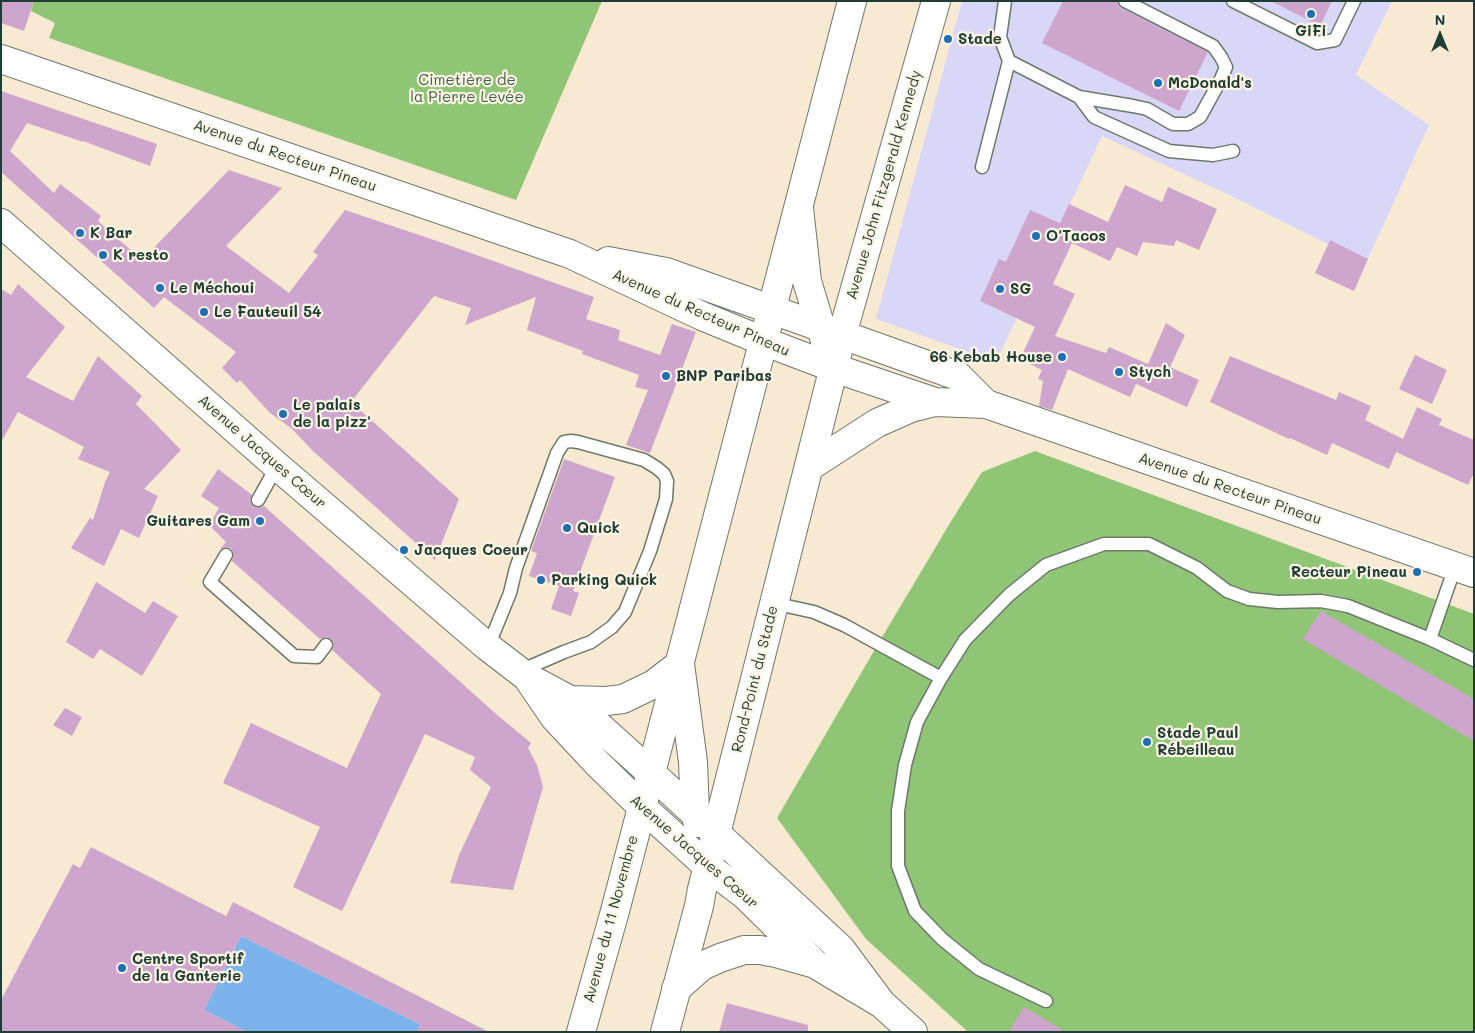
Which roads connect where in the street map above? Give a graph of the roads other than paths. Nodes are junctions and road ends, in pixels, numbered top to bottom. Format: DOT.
graph roads {
  1 [pos="852,1"];
  2 [pos="936,1"];
  3 [pos="1005,1"];
  4 [pos="1124,1"];
  5 [pos="1234,1"];
  6 [pos="1354,1"];
  7 [pos="1,59"];
  8 [pos="1009,61"];
  9 [pos="1079,97"];
  10 [pos="1233,151"];
  11 [pos="982,168"];
  12 [pos="799,208"];
  13 [pos="1,223"];
  14 [pos="570,254"];
  15 [pos="772,311"];
  16 [pos="832,332"];
  17 [pos="763,342"];
  18 [pos="834,368"];
  19 [pos="935,402"];
  20 [pos="986,404"];
  21 [pos="277,466"];
  22 [pos="809,467"];
  23 [pos="258,500"];
  24 [pos="226,555"];
  25 [pos="1465,570"];
  26 [pos="773,602"];
  27 [pos="1430,639"];
  28 [pos="326,645"];
  29 [pos="488,647"];
  30 [pos="1474,660"];
  31 [pos="680,664"];
  32 [pos="524,674"];
  33 [pos="941,678"];
  34 [pos="570,700"];
  35 [pos="651,772"];
  36 [pos="642,807"];
  37 [pos="695,814"];
  38 [pos="716,834"];
  39 [pos="708,866"];
  40 [pos="816,964"];
  41 [pos="676,989"];
  42 [pos="1046,1001"];
  43 [pos="882,1004"];
  44 [pos="581,1032"];
  45 [pos="665,1032"];
  46 [pos="913,1032"];
  1 -- 12 [label="main road"];
  2 -- 16 [label="main road, Avenue John Fitzgerald Kennedy"];
  3 -- 8 [label="lane"];
  4 -- 9 [label="lane"];
  5 -- 6 [label="lane"];
  7 -- 14 [label="main road, Avenue du Recteur Pineau"];
  8 -- 9 [label="lane"];
  8 -- 11 [label="lane"];
  9 -- 10 [label="lane"];
  12 -- 15 [label="main road"];
  12 -- 16 [label="main road"];
  13 -- 21 [label="main road, Avenue Jacques Cœur"];
  14 -- 15 [label="main road, Avenue du Recteur Pineau"];
  14 -- 17 [label="main road, Avenue du Recteur Pineau"];
  15 -- 16 [label="main road, Avenue du Recteur Pineau"];
  15 -- 17 [label="main road"];
  16 -- 18 [label="main road, Avenue John Fitzgerald Kennedy"];
  16 -- 20 [label="main road, Avenue du Recteur Pineau"];
  17 -- 18 [label="main road, Avenue du Recteur Pineau"];
  17 -- 31 [label="main road"];
  18 -- 19 [label="main road, Avenue du Recteur Pineau"];
  18 -- 22 [label="main road, Rond-Point du Stade"];
  19 -- 20 [label="main road, Avenue du Recteur Pineau"];
  19 -- 22 [label="main road"];
  20 -- 25 [label="main road, Avenue du Recteur Pineau"];
  21 -- 23 [label="lane"];
  21 -- 29 [label="main road, Avenue Jacques Cœur"];
  22 -- 26 [label="main road, Rond-Point du Stade"];
  24 -- 28 [label="lane"];
  25 -- 27 [label="lane"];
  26 -- 33 [label="lane"];
  26 -- 38 [label="main road, Rond-Point du Stade"];
  27 -- 30 [label="lane"];
  27 -- 33 [label="lane"];
  29 -- 32 [label="main road, Avenue Jacques Cœur"];
  29 -- 32 [label="lane"];
  31 -- 34 [label="main road"];
  31 -- 35 [label="main road"];
  31 -- 37 [label="main road"];
  32 -- 34 [label="main road, Avenue Jacques Cœur"];
  32 -- 36 [label="main road, Avenue Jacques Cœur"];
  33 -- 42 [label="lane"];
  34 -- 35 [label="main road, Avenue Jacques Cœur"];
  35 -- 36 [label="main road"];
  35 -- 37 [label="main road, Avenue Jacques Cœur"];
  36 -- 39 [label="main road, Avenue Jacques Cœur"];
  36 -- 44 [label="main road, Avenue du 11 Novembre"];
  37 -- 38 [label="main road, Avenue Jacques Cœur"];
  37 -- 39 [label="main road"];
  38 -- 39 [label="main road, Rond-Point du Stade"];
  38 -- 43 [label="main road, Avenue Jacques Cœur"];
  39 -- 40 [label="main road, Avenue Jacques Cœur"];
  39 -- 41 [label="main road, Rond-Point du Stade"];
  40 -- 41 [label="main road"];
  40 -- 43 [label="main road, Avenue Jacques Cœur"];
  41 -- 45 [label="main road"];
  43 -- 46 [label="main road, Avenue Jacques Cœur"];
}
